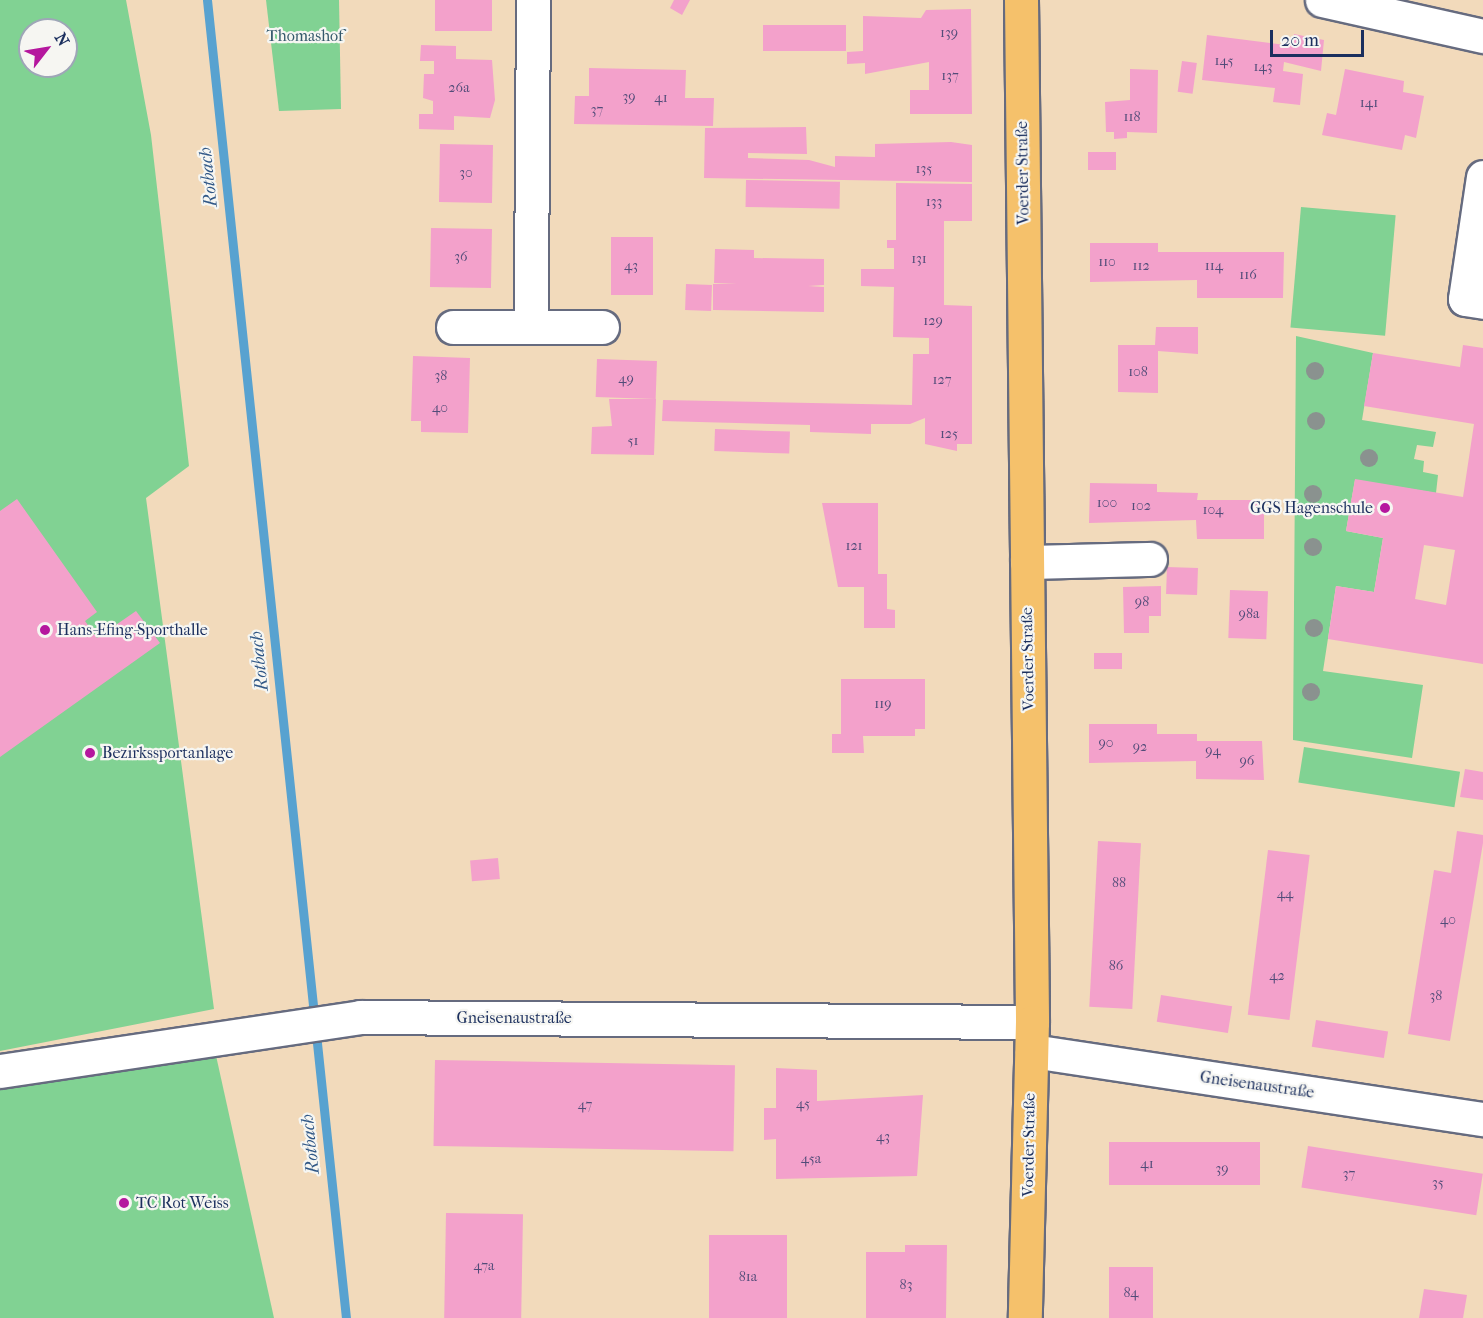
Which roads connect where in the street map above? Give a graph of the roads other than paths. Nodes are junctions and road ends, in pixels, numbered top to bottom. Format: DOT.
graph roads {
  1 [pos="533,0"];
  2 [pos="1021,0"];
  3 [pos="1322,0"];
  4 [pos="1483,36"];
  5 [pos="1483,177"];
  6 [pos="1483,302"];
  7 [pos="453,327"];
  8 [pos="531,327"];
  9 [pos="602,327"];
  10 [pos="1150,559"];
  11 [pos="1027,562"];
  12 [pos="1032,1037"];
  13 [pos="0,1071"];
  14 [pos="1482,1111"];
  15 [pos="1025,1318"];
  1 -- 8 [label="street"];
  2 -- 11 [label="main road, Voerder Straße"];
  3 -- 4 [label="street"];
  5 -- 6 [label="street"];
  7 -- 8 [label="street"];
  8 -- 9 [label="street"];
  10 -- 11 [label="street"];
  11 -- 12 [label="main road, Voerder Straße"];
  12 -- 13 [label="street, Gneisenaustraße"];
  12 -- 14 [label="street, Gneisenaustraße"];
  12 -- 15 [label="main road, Voerder Straße"];
}
